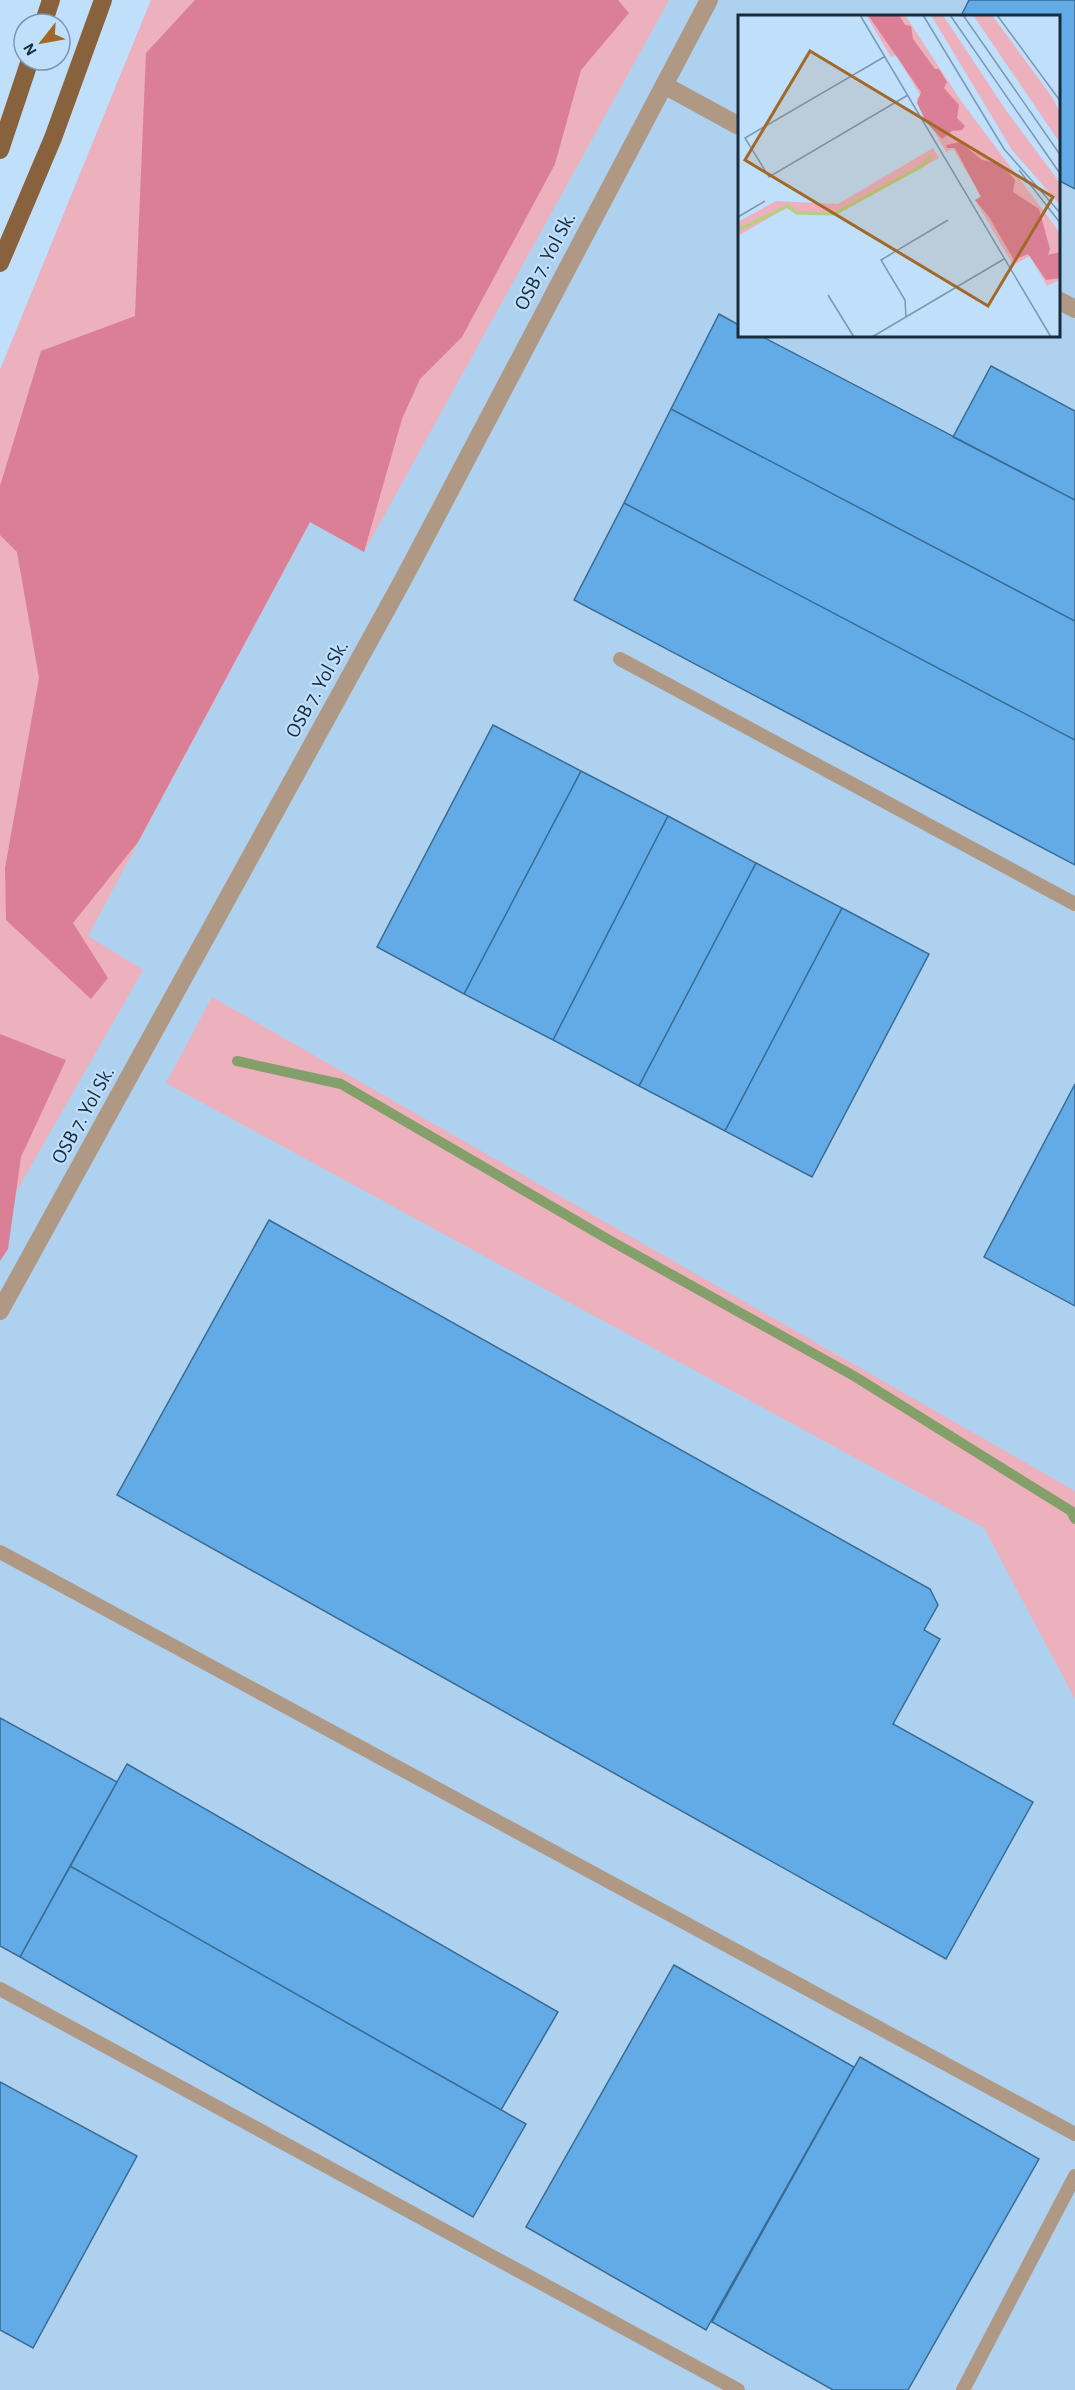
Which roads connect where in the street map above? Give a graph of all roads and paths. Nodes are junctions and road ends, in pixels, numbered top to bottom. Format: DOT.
graph roads {
  1 [pos="103,0"];
  2 [pos="709,0"];
  3 [pos="26,72"];
  4 [pos="664,85"];
  5 [pos="738,125"];
  6 [pos="0,150"];
  7 [pos="0,263"];
  8 [pos="1060,301"];
  9 [pos="1075,309"];
  10 [pos="620,659"];
  11 [pos="1075,904"];
  12 [pos="0,1311"];
  13 [pos="0,1552"];
  14 [pos="0,1989"];
  15 [pos="1075,2134"];
  16 [pos="1075,2176"];
  17 [pos="738,2390"];
  18 [pos="963,2390"];
  1 -- 7 [label="main road"];
  2 -- 4 [label="street, OSB 7. Yol Sk."];
  3 -- 6 [label="main road"];
  4 -- 5 [label="street"];
  4 -- 12 [label="street, OSB 7. Yol Sk."];
  8 -- 9 [label="street"];
  10 -- 11 [label="lane"];
  13 -- 15 [label="lane"];
  14 -- 17 [label="lane"];
  16 -- 18 [label="lane"];
}
